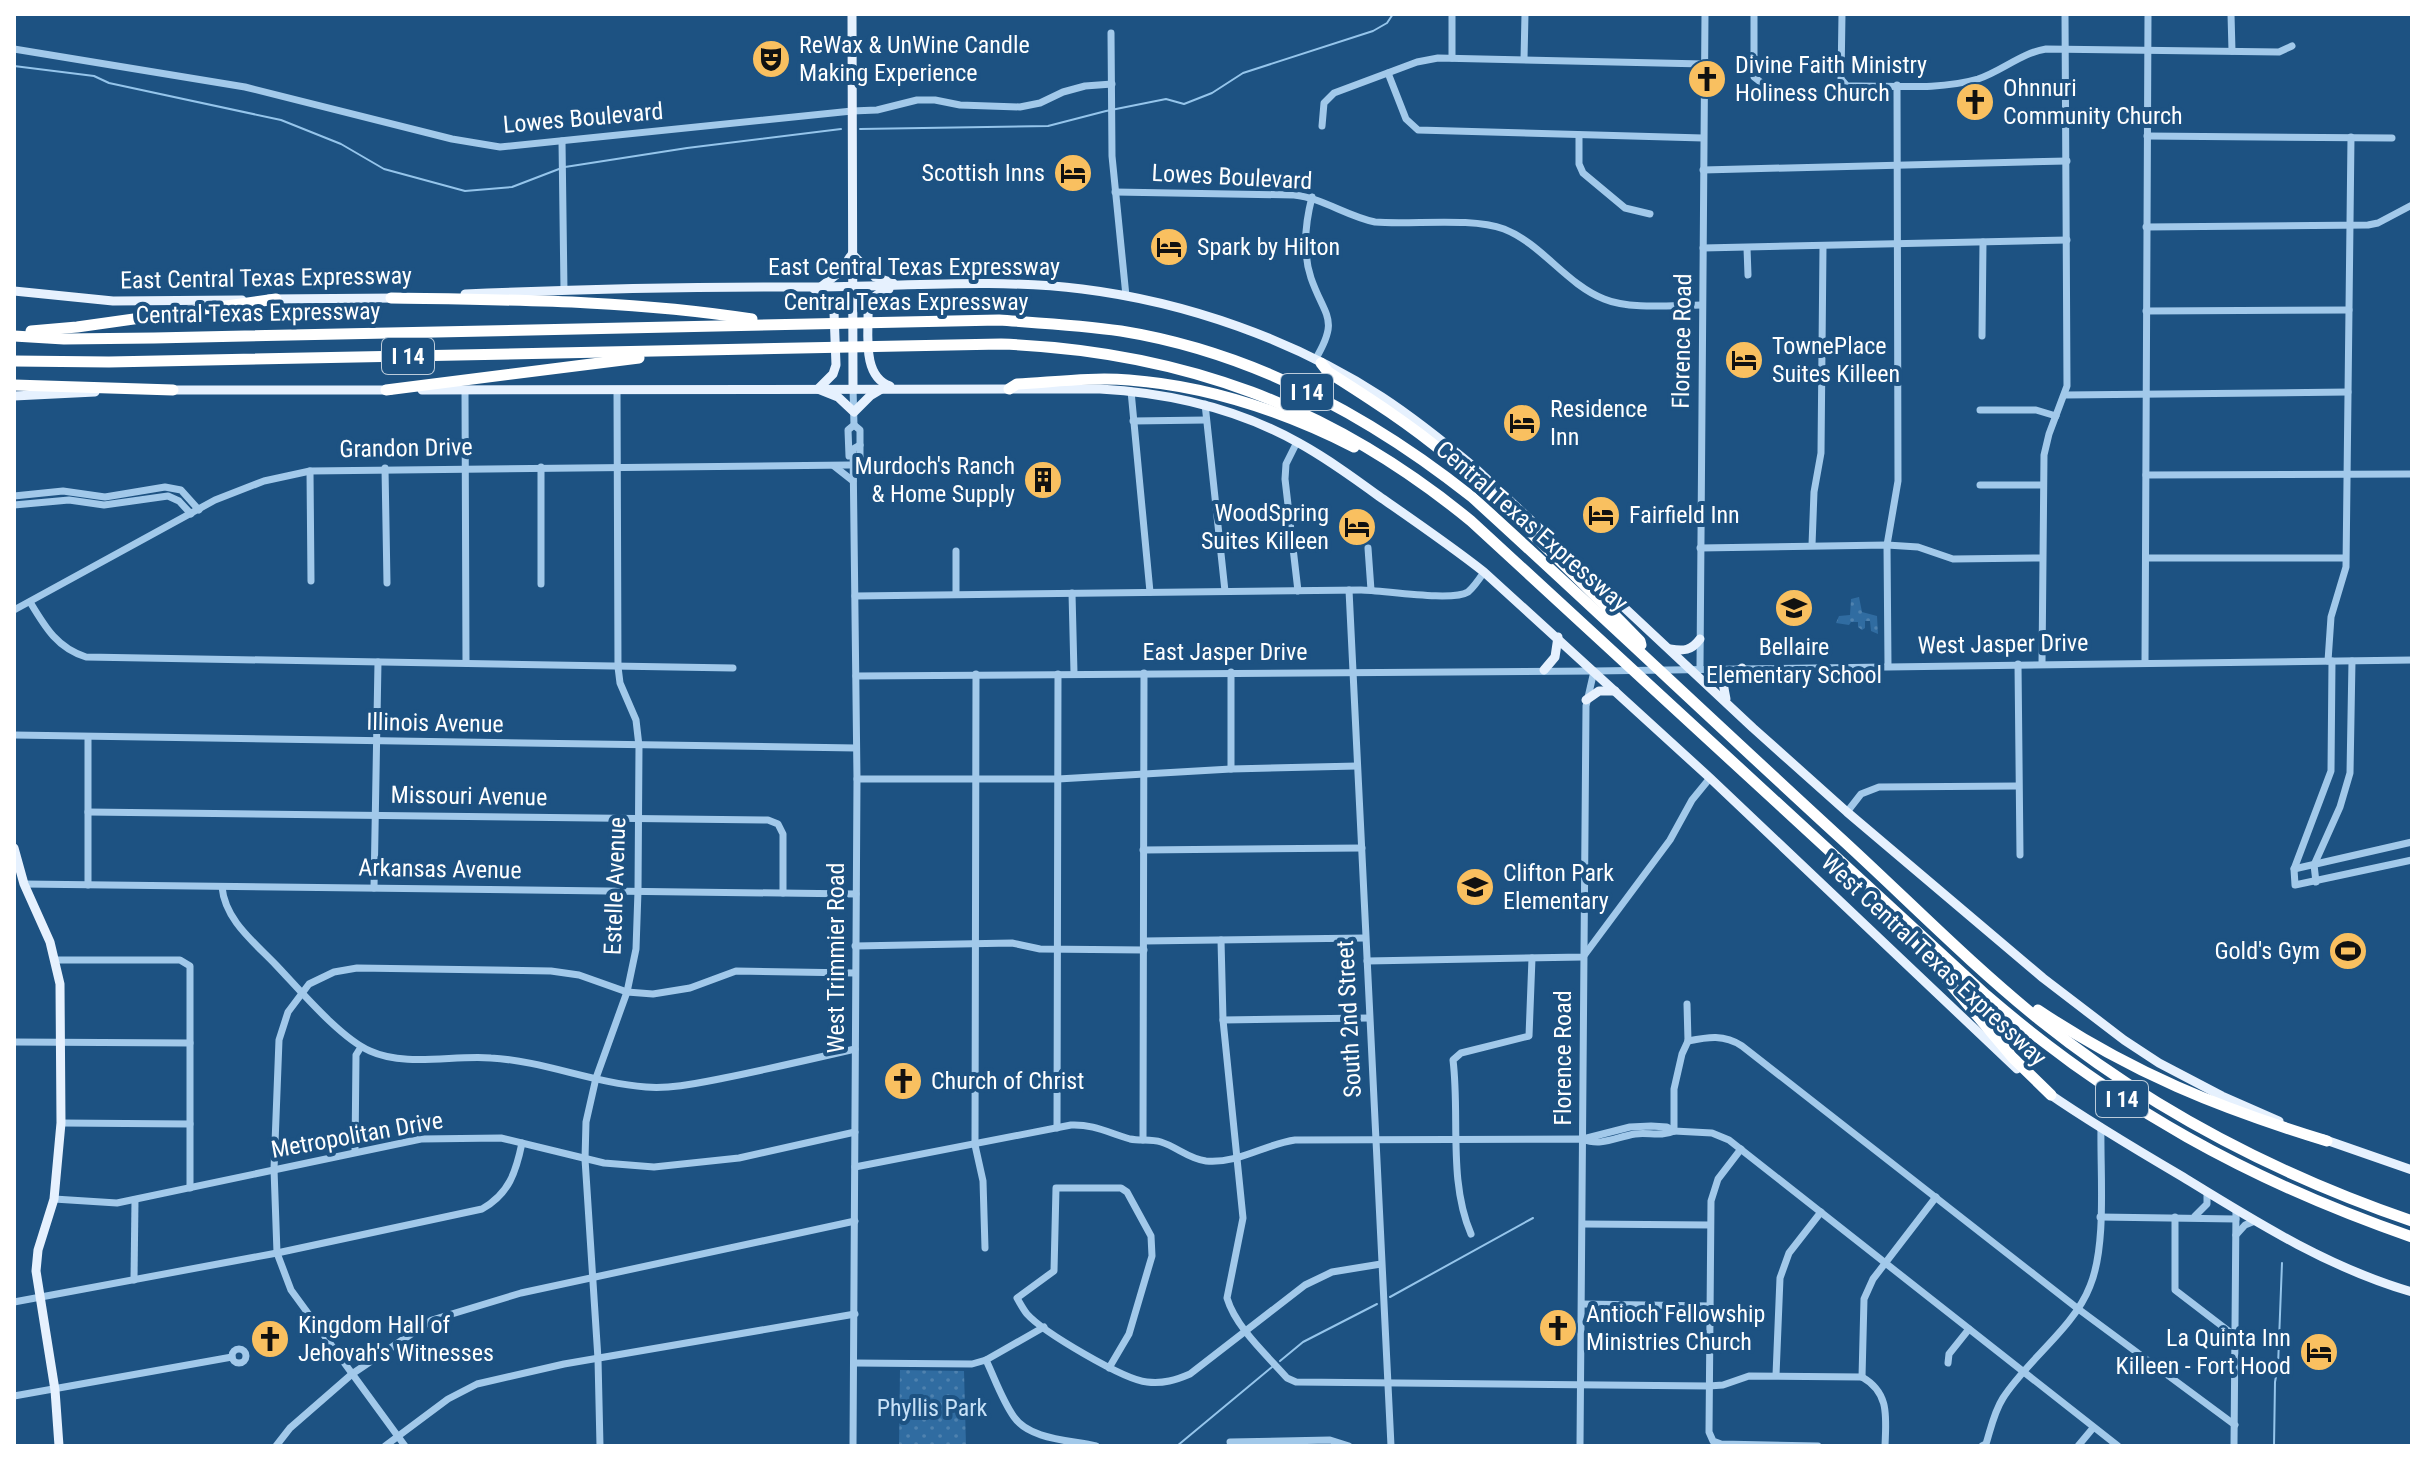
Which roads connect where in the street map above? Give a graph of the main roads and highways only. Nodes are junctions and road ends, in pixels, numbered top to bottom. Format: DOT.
graph roads {
  1 [pos="852,14"];
  2 [pos="852,254"];
  3 [pos="852,286"];
  4 [pos="900,286"];
  5 [pos="816,287"];
  6 [pos="14,291"];
  7 [pos="391,298"];
  8 [pos="276,299"];
  9 [pos="784,325"];
  10 [pos="14,334"];
  11 [pos="681,351"];
  12 [pos="14,361"];
  13 [pos="1318,362"];
  14 [pos="14,385"];
  15 [pos="853,388"];
  16 [pos="886,388"];
  17 [pos="899,388"];
  18 [pos="818,389"];
  19 [pos="1009,389"];
  20 [pos="173,390"];
  21 [pos="386,390"];
  22 [pos="14,396"];
  23 [pos="1378,452"];
  24 [pos="1558,637"];
  25 [pos="1700,639"];
  26 [pos="1670,649"];
  27 [pos="1643,654"];
  28 [pos="1695,668"];
  29 [pos="1742,668"];
  30 [pos="1544,670"];
  31 [pos="1616,692"];
  32 [pos="1586,700"];
  33 [pos="1727,702"];
  34 [pos="14,848"];
  35 [pos="1875,893"];
  36 [pos="2014,998"];
  37 [pos="2051,1095"];
  38 [pos="2327,1141"];
  39 [pos="2412,1170"];
  40 [pos="2412,1220"];
  41 [pos="2412,1237"];
  42 [pos="2412,1289"];
  43 [pos="59,1446"];
  1 -- 2 [label="main road, West Trimmier Road"];
  2 -- 3 [label="main road, West Trimmier Road"];
  2 -- 4 [label="main road"];
  2 -- 5 [label="main road"];
  3 -- 4 [label="main road, East Central Texas Expressway"];
  3 -- 5 [label="main road, East Central Texas Expressway"];
  3 -- 15 [label="main road, West Trimmier Road"];
  4 -- 13 [label="main road, East Central Texas Expressway"];
  4 -- 17 [label="main road"];
  5 -- 7 [label="main road, East Central Texas Expressway"];
  5 -- 18 [label="main road"];
  6 -- 8 [label="main road, East Central Texas Expressway"];
  7 -- 8 [label="main road, East Central Texas Expressway"];
  7 -- 9 [label="highway"];
  8 -- 10 [label="highway"];
  9 -- 10 [label="highway, Central Texas Expressway / I 14"];
  9 -- 27 [label="highway, Central Texas Expressway / I 14"];
  11 -- 12 [label="highway, Central Texas Expressway / I 14"];
  11 -- 21 [label="highway"];
  11 -- 23 [label="highway, Central Texas Expressway / I 14"];
  13 -- 26 [label="main road, East Central Texas Expressway"];
  13 -- 27 [label="highway"];
  14 -- 20 [label="highway"];
  15 -- 16 [label="main road"];
  15 -- 18 [label="main road"];
  16 -- 17 [label="main road"];
  16 -- 18 [label="main road"];
  17 -- 19 [label="main road"];
  18 -- 21 [label="main road"];
  19 -- 23 [label="highway"];
  19 -- 24 [label="main road"];
  20 -- 21 [label="main road"];
  20 -- 22 [label="main road"];
  23 -- 35 [label="highway, Central Texas Expressway / I 14"];
  24 -- 30 [label="main road"];
  24 -- 31 [label="main road, West Central Texas Expressway"];
  25 -- 26 [label="main road"];
  26 -- 28 [label="main road, East Central Texas Expressway"];
  27 -- 36 [label="highway, Central Texas Expressway / I 14"];
  28 -- 33 [label="main road, West Central Texas Expressway"];
  29 -- 33 [label="main road"];
  31 -- 32 [label="main road"];
  31 -- 37 [label="main road, West Central Texas Expressway"];
  33 -- 38 [label="main road, West Central Texas Expressway"];
  34 -- 43 [label="main road"];
  35 -- 37 [label="highway"];
  35 -- 41 [label="highway, Central Texas Expressway / I 14"];
  36 -- 38 [label="highway"];
  36 -- 40 [label="highway, Central Texas Expressway / I 14"];
  37 -- 42 [label="main road, West Central Texas Expressway"];
  38 -- 39 [label="main road, West Central Texas Expressway"];
}
